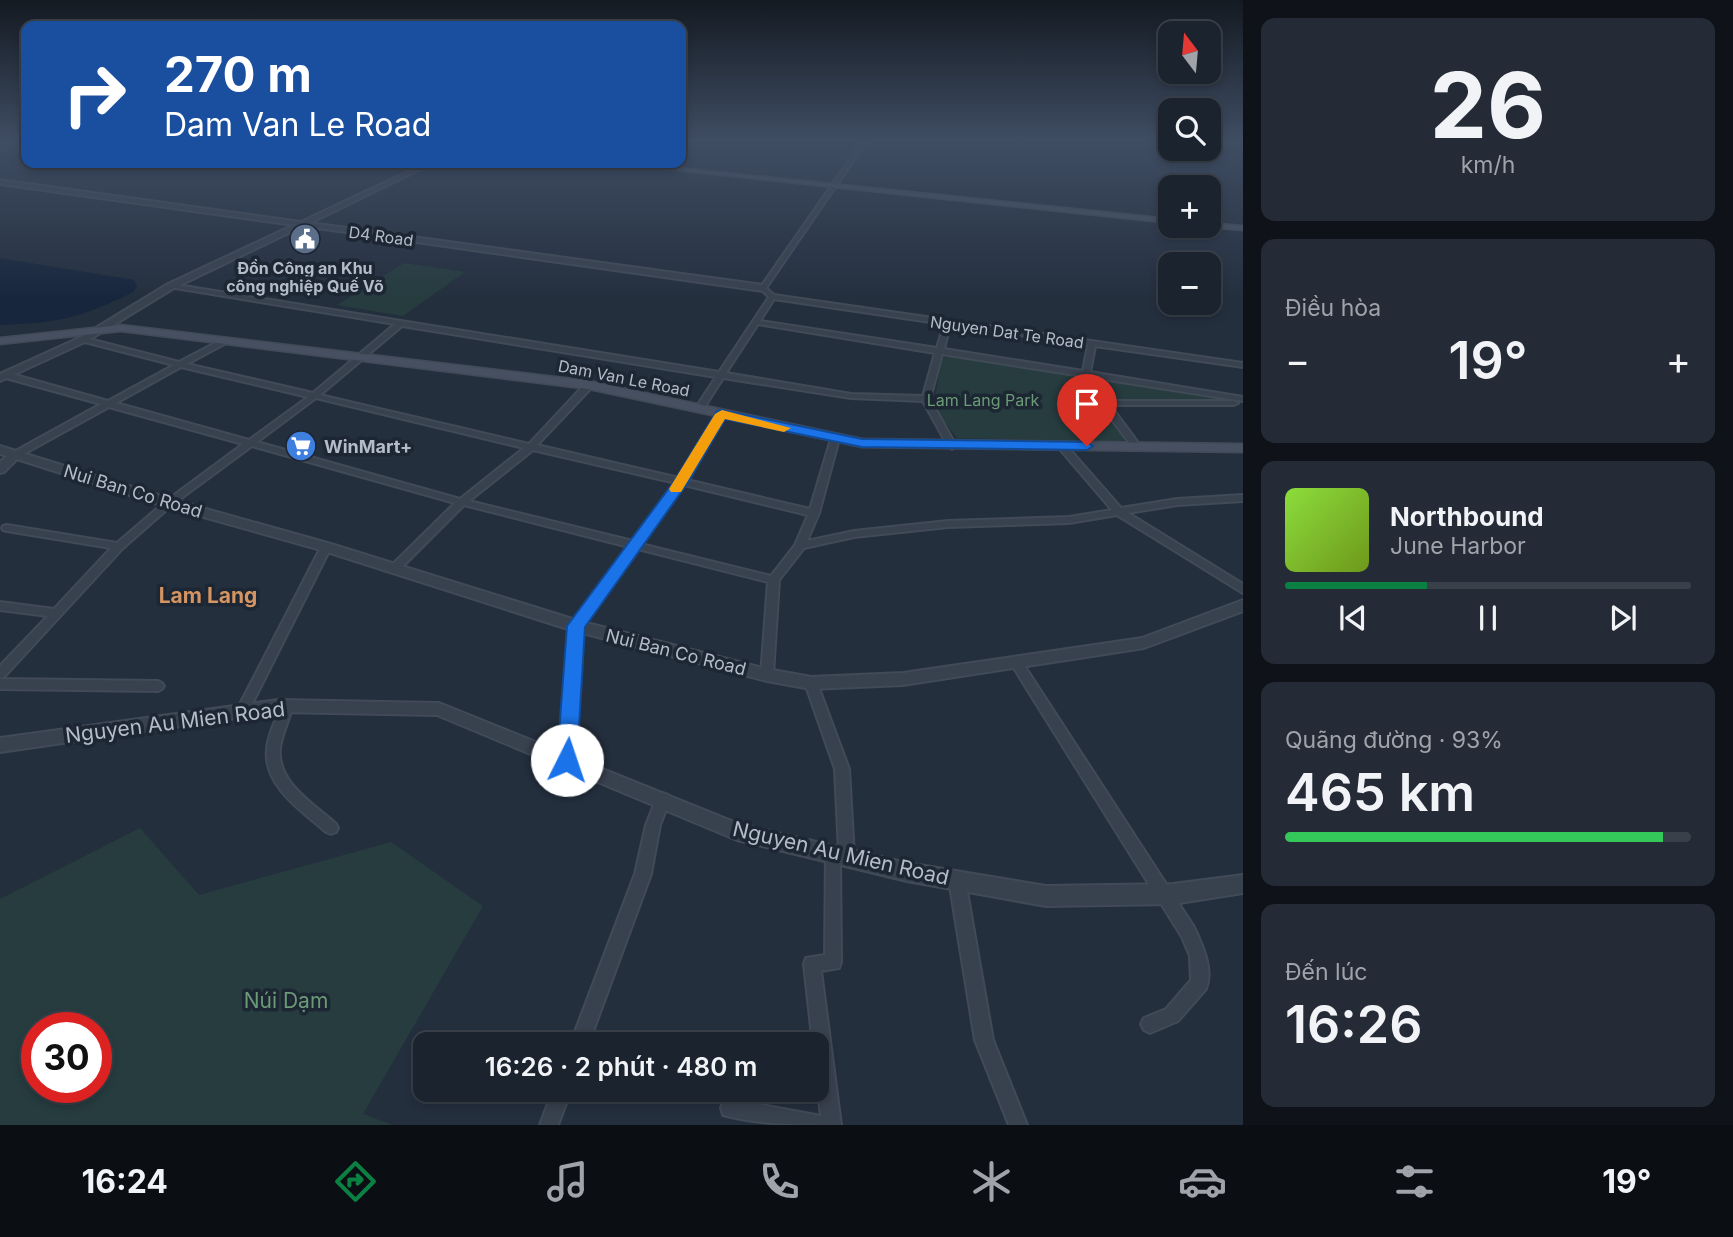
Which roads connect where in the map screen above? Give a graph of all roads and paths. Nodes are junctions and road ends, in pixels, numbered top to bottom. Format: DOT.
graph roads {
  1 [pos="86,194"];
  2 [pos="351,194"];
  3 [pos="361,194"];
  4 [pos="825,194"];
  5 [pos="905,194"];
  6 [pos="1158,220"];
  7 [pos="295,225"];
  8 [pos="1221,226"];
  9 [pos="1243,228"];
  10 [pos="171,286"];
  11 [pos="763,288"];
  12 [pos="772,297"];
  13 [pos="756,322"];
  14 [pos="400,324"];
  15 [pos="947,324"];
  16 [pos="99,330"];
  17 [pos="84,339"];
  18 [pos="0,341"];
  19 [pos="223,341"];
  20 [pos="1092,344"];
  21 [pos="940,350"];
  22 [pos="361,357"];
  23 [pos="179,364"];
  24 [pos="1243,365"];
  25 [pos="1088,374"];
  26 [pos="721,375"];
  27 [pos="2,377"];
  28 [pos="589,385"];
  29 [pos="314,396"];
  30 [pos="926,399"];
  31 [pos="1243,401"];
  32 [pos="1104,403"];
  33 [pos="105,405"];
  34 [pos="699,409"];
  35 [pos="722,414"];
  36 [pos="835,439"];
  37 [pos="249,445"];
  38 [pos="533,445"];
  39 [pos="952,446"];
  40 [pos="1062,446"];
  41 [pos="1137,447"];
  42 [pos="1243,448"];
  43 [pos="0,450"];
  44 [pos="15,455"];
  45 [pos="0,469"];
  46 [pos="682,481"];
  47 [pos="1243,498"];
  48 [pos="462,502"];
  49 [pos="169,503"];
  50 [pos="1119,512"];
  51 [pos="814,513"];
  52 [pos="7,528"];
  53 [pos="636,545"];
  54 [pos="119,546"];
  55 [pos="800,546"];
  56 [pos="326,547"];
  57 [pos="395,568"];
  58 [pos="774,580"];
  59 [pos="1243,589"];
  60 [pos="1243,605"];
  61 [pos="0,606"];
  62 [pos="57,613"];
  63 [pos="576,626"];
  64 [pos="1016,662"];
  65 [pos="0,674"];
  66 [pos="767,675"];
  67 [pos="811,683"];
  68 [pos="0,684"];
  69 [pos="158,686"];
  70 [pos="287,706"];
  71 [pos="243,710"];
  72 [pos="0,745"];
  73 [pos="567,760"];
  74 [pos="663,799"];
  75 [pos="331,828"];
  76 [pos="840,856"];
  77 [pos="957,880"];
  78 [pos="1243,884"];
  79 [pos="1164,894"];
  80 [pos="1150,1024"];
  81 [pos="584,1032"];
  82 [pos="558,1102"];
  83 [pos="730,1108"];
  84 [pos="549,1125"];
  85 [pos="821,1125"];
  86 [pos="832,1125"];
  87 [pos="1018,1125"];
  1 -- 7 [label="street, D4 Road"];
  2 -- 7 [label="street"];
  3 -- 7 [label="street"];
  4 -- 11 [label="street"];
  5 -- 6 [label="main road"];
  7 -- 10 [label="street"];
  7 -- 11 [label="street, D4 Road"];
  8 -- 9 [label="main road"];
  10 -- 14 [label="street"];
  10 -- 16 [label="street"];
  11 -- 12 [label="street"];
  12 -- 13 [label="street"];
  12 -- 15 [label="street, Nguyen Dat Te Road"];
  13 -- 21 [label="street"];
  13 -- 26 [label="street"];
  14 -- 22 [label="street"];
  14 -- 26 [label="street"];
  15 -- 20 [label="street, Nguyen Dat Te Road"];
  15 -- 21 [label="street"];
  16 -- 17 [label="street"];
  16 -- 18 [label="main road, Dam Van Le Road"];
  16 -- 19 [label="main road, Dam Van Le Road"];
  17 -- 23 [label="street"];
  17 -- 27 [label="street"];
  19 -- 22 [label="main road, Dam Van Le Road"];
  19 -- 23 [label="street"];
  20 -- 24 [label="street, Nguyen Dat Te Road"];
  20 -- 25 [label="street"];
  21 -- 25 [label="street"];
  21 -- 30 [label="street"];
  22 -- 28 [label="main road, Dam Van Le Road"];
  22 -- 29 [label="street"];
  23 -- 29 [label="street"];
  23 -- 33 [label="street"];
  25 -- 31 [label="street"];
  25 -- 32 [label="street"];
  26 -- 30 [label="street"];
  26 -- 34 [label="street"];
  27 -- 33 [label="street"];
  28 -- 34 [label="main road, Dam Van Le Road"];
  28 -- 38 [label="street"];
  29 -- 37 [label="street"];
  29 -- 38 [label="street"];
  30 -- 39 [label="street"];
  31 -- 32 [label="street"];
  32 -- 41 [label="street"];
  33 -- 37 [label="street"];
  33 -- 44 [label="street"];
  34 -- 35 [label="main road, Dam Van Le Road"];
  35 -- 36 [label="main road, Dam Van Le Road"];
  35 -- 46 [label="street"];
  36 -- 39 [label="main road, Dam Van Le Road"];
  36 -- 51 [label="street"];
  37 -- 48 [label="street"];
  37 -- 49 [label="street"];
  38 -- 46 [label="street"];
  38 -- 48 [label="street"];
  39 -- 40 [label="main road, Dam Van Le Road"];
  40 -- 41 [label="main road, Dam Van Le Road"];
  40 -- 50 [label="street"];
  41 -- 42 [label="main road, Dam Van Le Road"];
  43 -- 44 [label="street, Nui Ban Co Road"];
  44 -- 45 [label="street"];
  44 -- 49 [label="street, Nui Ban Co Road"];
  46 -- 51 [label="street"];
  46 -- 53 [label="street"];
  47 -- 50 [label="street"];
  48 -- 53 [label="street"];
  48 -- 57 [label="street"];
  49 -- 54 [label="street"];
  49 -- 56 [label="street, Nui Ban Co Road"];
  50 -- 55 [label="street"];
  50 -- 59 [label="street"];
  51 -- 55 [label="street"];
  52 -- 54 [label="street"];
  53 -- 58 [label="street"];
  53 -- 63 [label="street"];
  54 -- 62 [label="street"];
  55 -- 58 [label="street"];
  56 -- 57 [label="street, Nui Ban Co Road"];
  56 -- 71 [label="street"];
  57 -- 63 [label="street, Nui Ban Co Road"];
  58 -- 66 [label="street"];
  60 -- 64 [label="street, Nui Ban Co Road"];
  61 -- 62 [label="street"];
  62 -- 65 [label="street"];
  63 -- 66 [label="street, Nui Ban Co Road"];
  63 -- 73 [label="street"];
  64 -- 67 [label="street, Nui Ban Co Road"];
  64 -- 79 [label="street"];
  66 -- 67 [label="street, Nui Ban Co Road"];
  67 -- 76 [label="street"];
  68 -- 69 [label="street"];
  70 -- 71 [label="street, Nguyen Au Mien Road"];
  70 -- 73 [label="street, Nguyen Au Mien Road"];
  70 -- 75 [label="street"];
  71 -- 72 [label="street, Nguyen Au Mien Road"];
  73 -- 74 [label="street, Nguyen Au Mien Road"];
  74 -- 76 [label="street, Nguyen Au Mien Road"];
  74 -- 81 [label="street"];
  76 -- 77 [label="street, Nguyen Au Mien Road"];
  76 -- 86 [label="street"];
  77 -- 79 [label="street, Nguyen Au Mien Road"];
  77 -- 87 [label="street"];
  78 -- 79 [label="street, Nguyen Au Mien Road"];
  79 -- 80 [label="street"];
  82 -- 84 [label="street"];
  83 -- 85 [label="street"];
}
